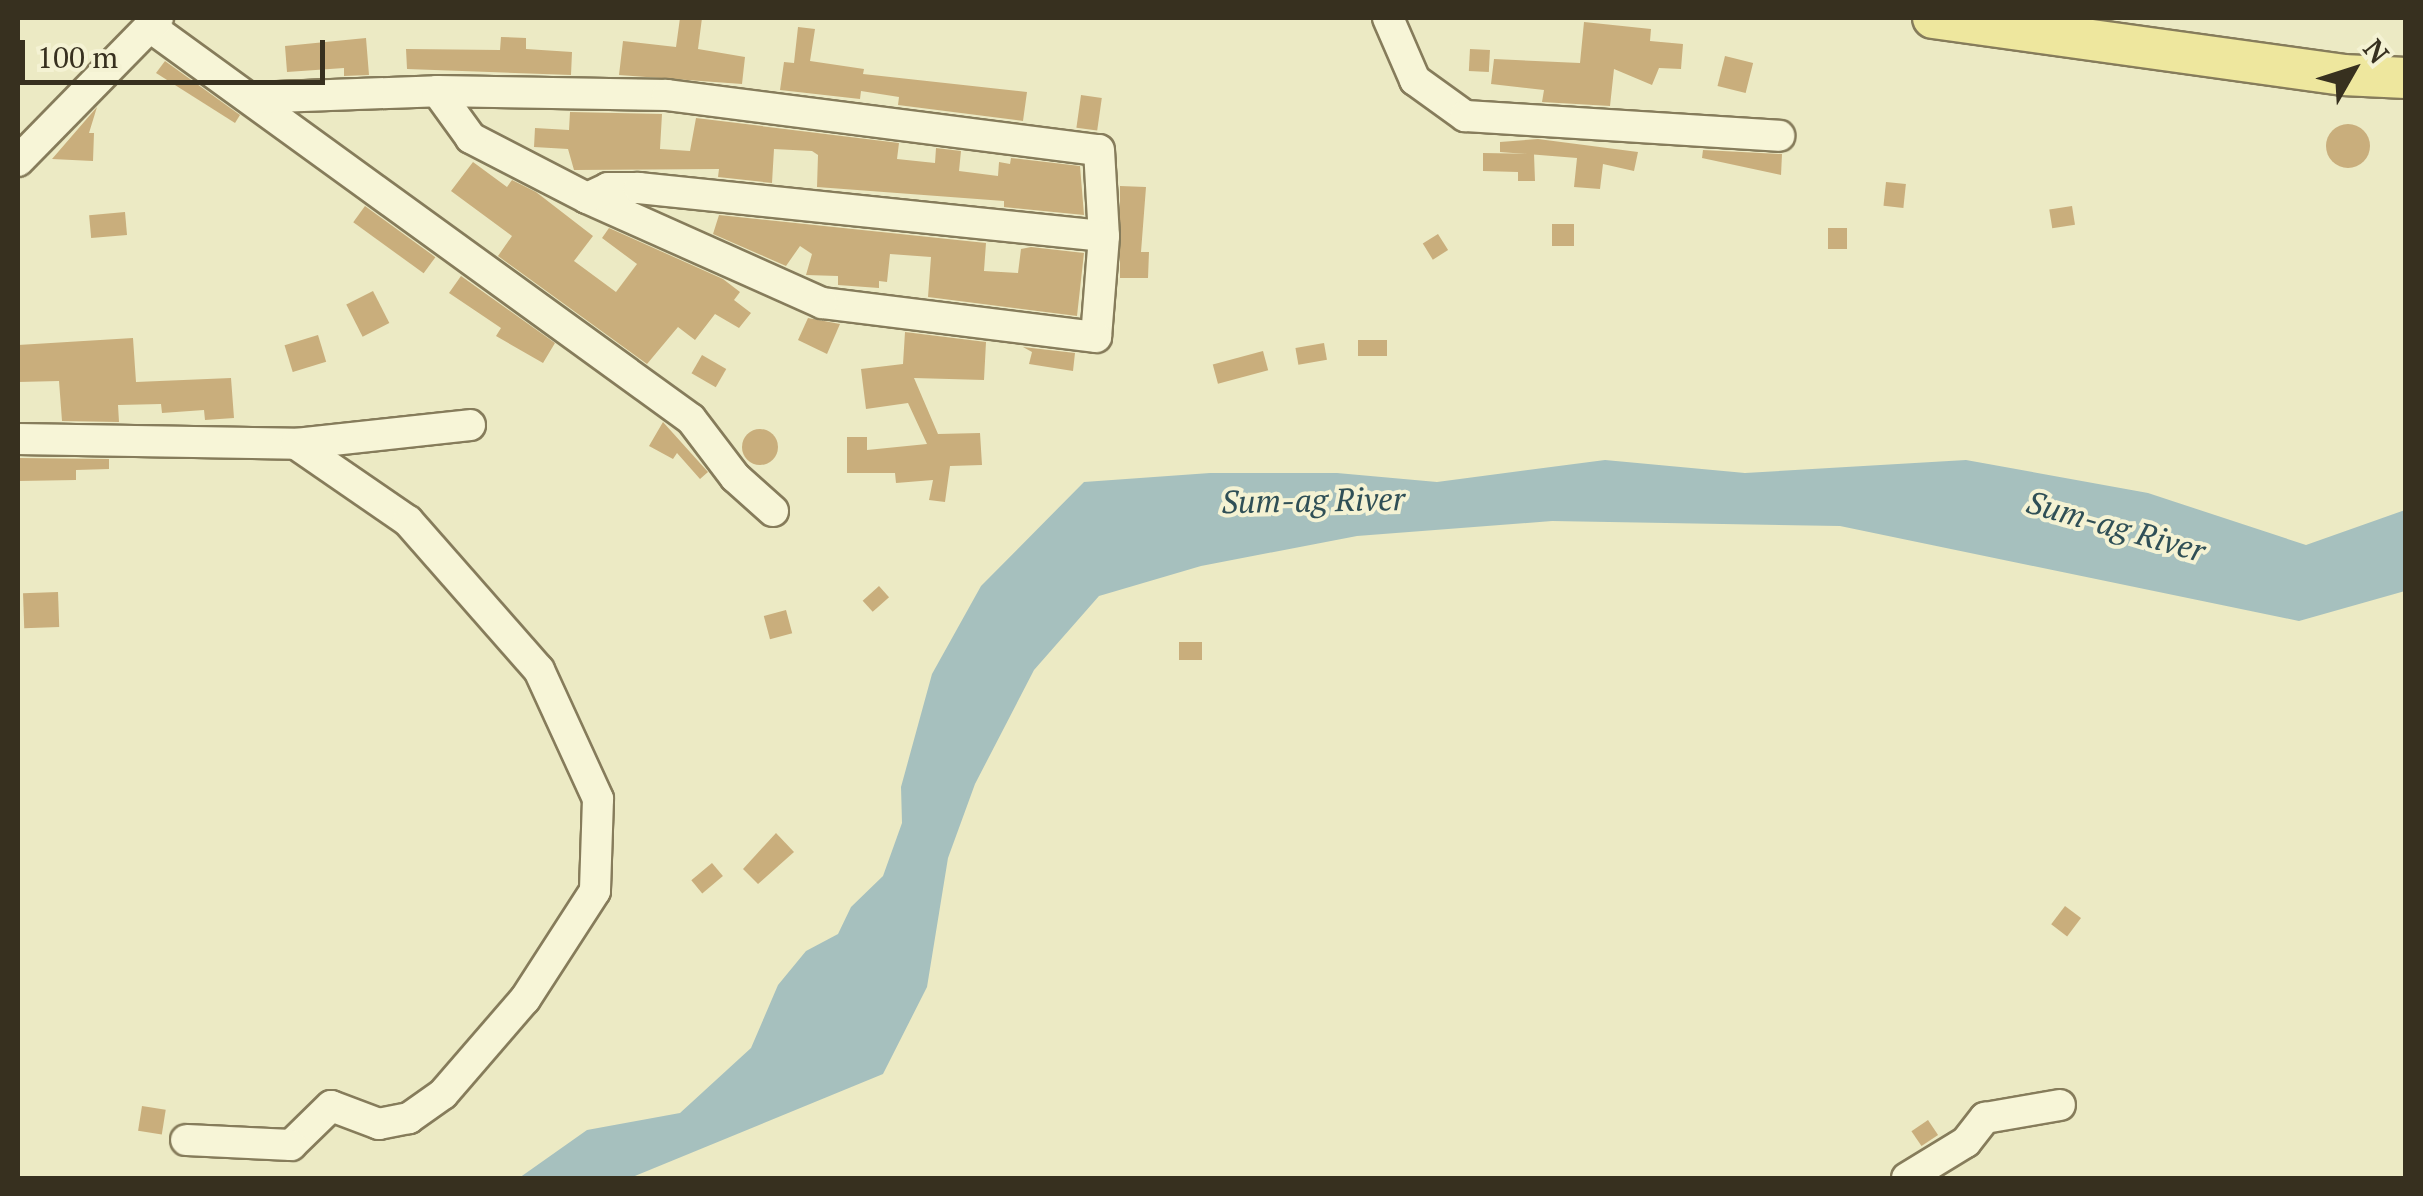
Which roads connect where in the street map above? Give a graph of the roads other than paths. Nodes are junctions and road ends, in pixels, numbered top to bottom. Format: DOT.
graph roads {
  1 [pos="1388,18"];
  2 [pos="1933,18"];
  3 [pos="154,22"];
  4 [pos="2406,78"];
  5 [pos="437,91"];
  6 [pos="250,98"];
  7 [pos="1778,136"];
  8 [pos="18,161"];
  9 [pos="586,198"];
  10 [pos="1104,236"];
  11 [pos="470,424"];
  12 [pos="18,439"];
  13 [pos="296,444"];
  14 [pos="773,511"];
  15 [pos="2060,1106"];
  16 [pos="186,1140"];
  17 [pos="1907,1178"];
  1 -- 7 [label="street"];
  2 -- 4 [label="main road"];
  3 -- 6 [label="street"];
  3 -- 8 [label="street"];
  5 -- 6 [label="street"];
  5 -- 9 [label="street"];
  5 -- 10 [label="street"];
  6 -- 14 [label="street"];
  9 -- 10 [label="street"];
  9 -- 10 [label="street"];
  11 -- 13 [label="street"];
  12 -- 13 [label="street"];
  13 -- 16 [label="street"];
  15 -- 17 [label="street"];
}
